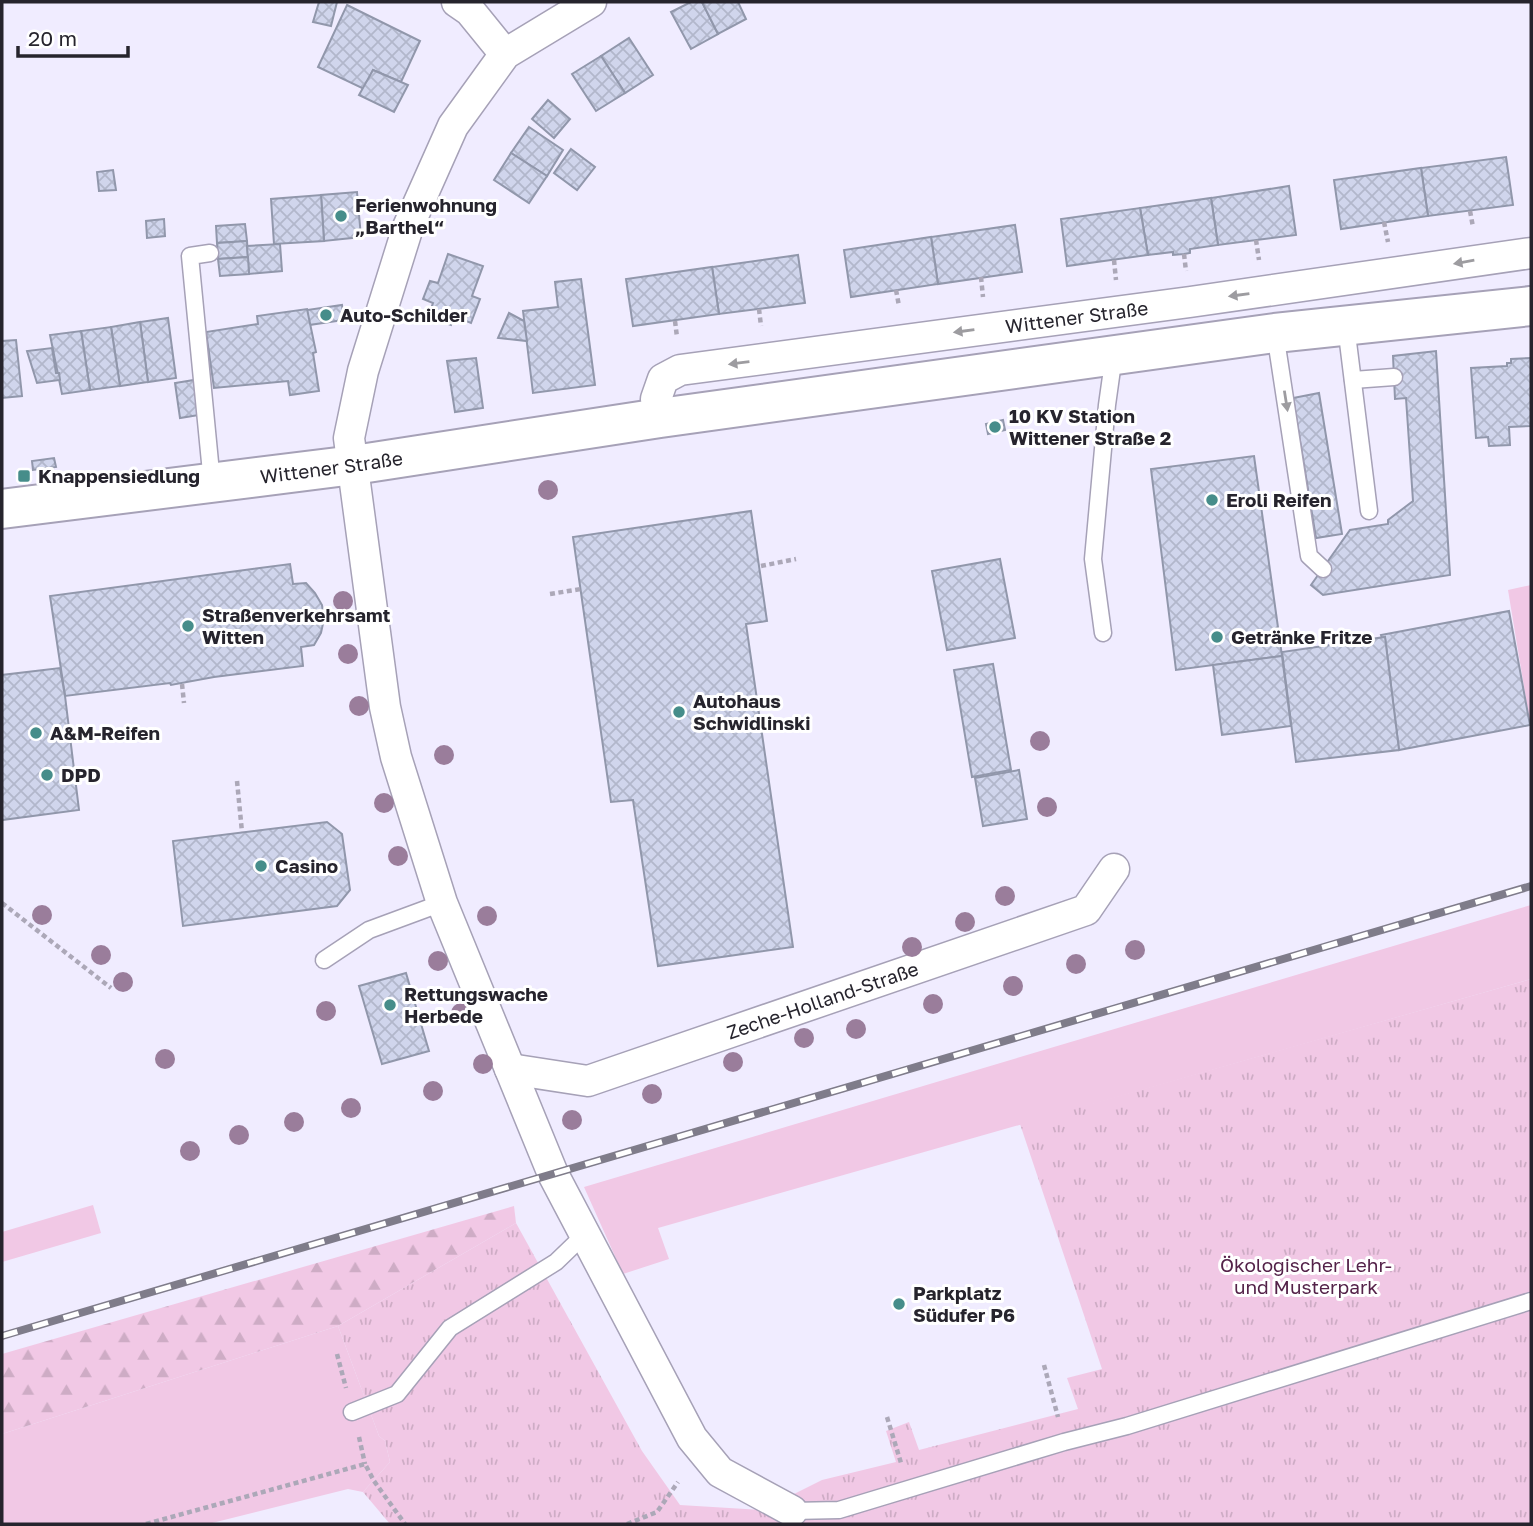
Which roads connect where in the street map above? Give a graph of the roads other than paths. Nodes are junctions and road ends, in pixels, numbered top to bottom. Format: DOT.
graph roads {
  1 [pos="457,2"];
  2 [pos="591,2"];
  3 [pos="505,54"];
  4 [pos="210,253"];
  5 [pos="1531,253"];
  6 [pos="1531,306"];
  7 [pos="1346,326"];
  8 [pos="1275,333"];
  9 [pos="1114,355"];
  10 [pos="1394,377"];
  11 [pos="1353,380"];
  12 [pos="660,418"];
  13 [pos="354,465"];
  14 [pos="212,483"];
  15 [pos="2,509"];
  16 [pos="1369,511"];
  17 [pos="1322,569"];
  18 [pos="1103,633"];
  19 [pos="1114,869"];
  20 [pos="442,903"];
  21 [pos="324,960"];
  22 [pos="510,1069"];
  23 [pos="584,1235"];
  24 [pos="1531,1301"];
  25 [pos="352,1412"];
  26 [pos="792,1511"];
  1 -- 3 [label="street"];
  2 -- 3 [label="street"];
  3 -- 13 [label="street"];
  4 -- 14 [label="lane"];
  5 -- 12 [label="street, Wittener Straße, one-way"];
  6 -- 7 [label="main road, Wittener Straße"];
  7 -- 8 [label="main road, Wittener Straße"];
  7 -- 11 [label="lane"];
  8 -- 9 [label="main road, Wittener Straße"];
  8 -- 17 [label="lane, one-way"];
  9 -- 12 [label="main road, Wittener Straße"];
  9 -- 18 [label="lane"];
  10 -- 11 [label="lane"];
  11 -- 16 [label="lane"];
  12 -- 13 [label="main road, Wittener Straße"];
  13 -- 14 [label="main road, Wittener Straße"];
  13 -- 20 [label="street"];
  14 -- 15 [label="main road, Wittener Straße"];
  19 -- 22 [label="street, Zeche-Holland-Straße"];
  20 -- 21 [label="lane"];
  20 -- 22 [label="street"];
  22 -- 23 [label="street"];
  23 -- 25 [label="lane"];
  23 -- 26 [label="street"];
  24 -- 26 [label="lane"];
}
